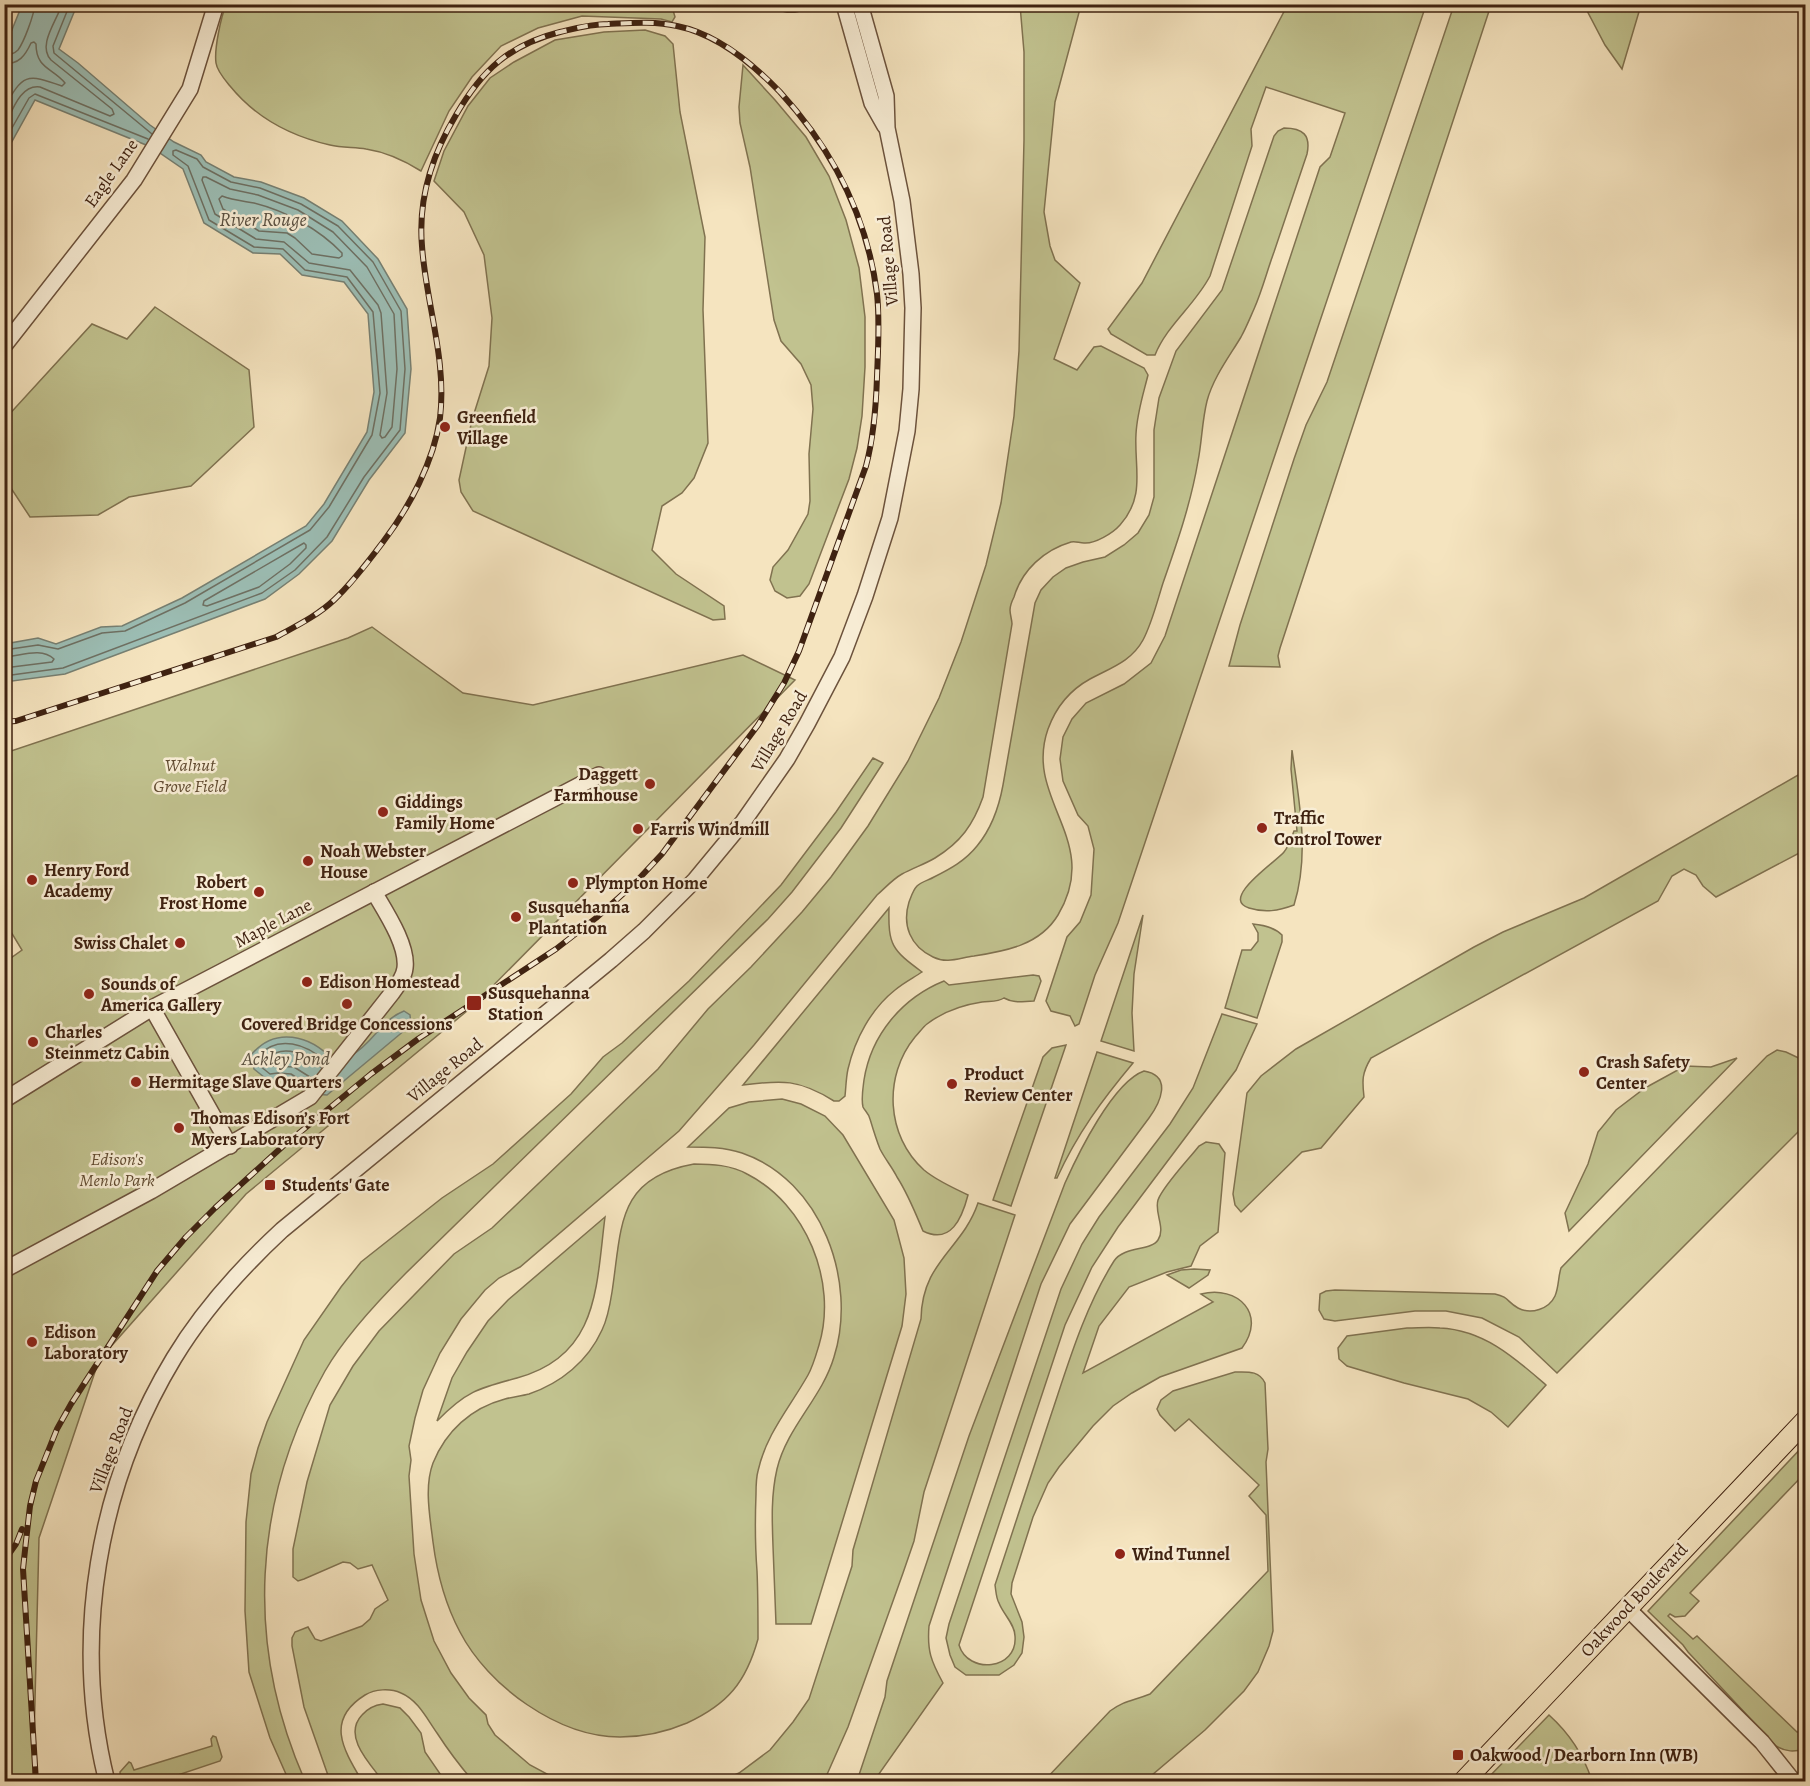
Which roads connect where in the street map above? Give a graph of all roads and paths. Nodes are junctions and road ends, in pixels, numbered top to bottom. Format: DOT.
graph roads {
  1 [pos="216,4"];
  2 [pos="787,4"];
  3 [pos="795,4"];
  4 [pos="844,4"];
  5 [pos="860,4"];
  6 [pos="887,128"];
  7 [pos="4,346"];
  8 [pos="598,775"];
  9 [pos="374,892"];
  10 [pos="152,1008"];
  11 [pos="4,1100"];
  12 [pos="230,1146"];
  13 [pos="4,1270"];
  14 [pos="1806,1420"];
  15 [pos="1627,1608"];
  16 [pos="106,1782"];
  17 [pos="1463,1782"];
  18 [pos="1794,1782"];
  1 -- 7 [label="street, Eagle Lane"];
  2 -- 3 [label="street"];
  4 -- 6 [label="street, Village Road"];
  5 -- 6 [label="street, Village Road"];
  6 -- 16 [label="street, Village Road"];
  8 -- 9 [label="street, Maple Lane"];
  9 -- 10 [label="street, Maple Lane"];
  9 -- 12 [label="street"];
  10 -- 11 [label="street, Maple Lane"];
  10 -- 12 [label="street"];
  12 -- 13 [label="street"];
  14 -- 15 [label="main road, Oakwood Boulevard"];
  15 -- 17 [label="main road, Oakwood Boulevard"];
  15 -- 18 [label="street"];
}
